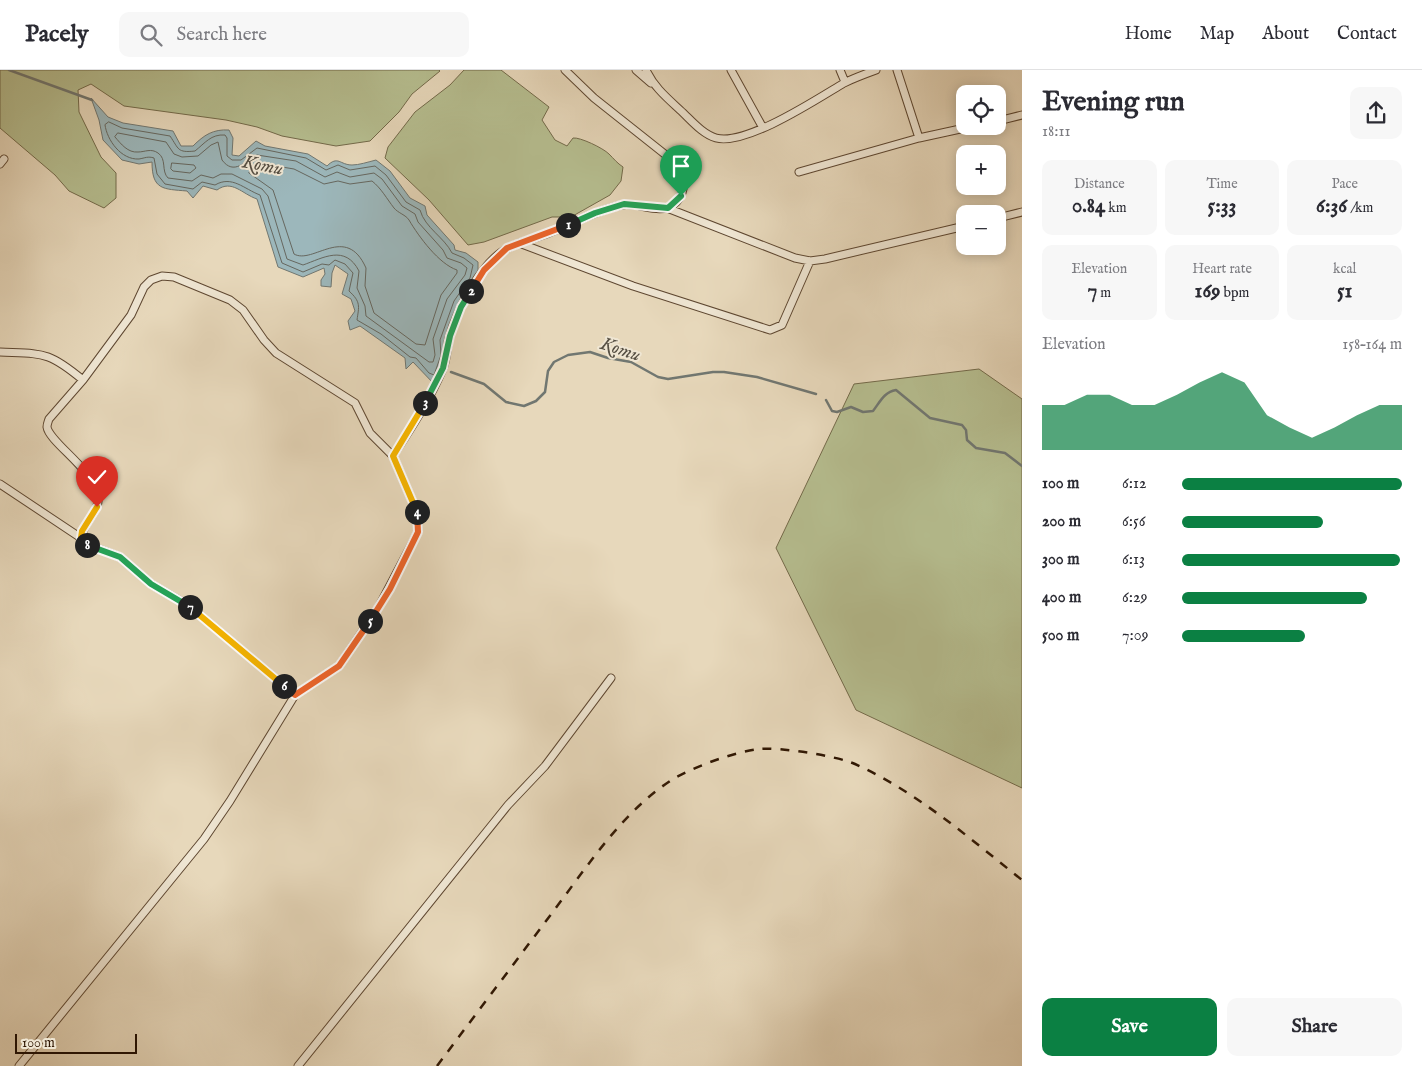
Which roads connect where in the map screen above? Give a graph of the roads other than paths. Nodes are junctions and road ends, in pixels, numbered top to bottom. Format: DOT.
graph roads {
  1 [pos="565,70"];
  2 [pos="636,70"];
  3 [pos="646,70"];
  4 [pos="731,70"];
  5 [pos="840,70"];
  6 [pos="876,70"];
  7 [pos="898,70"];
  8 [pos="845,82"];
  9 [pos="652,84"];
  10 [pos="1022,115"];
  11 [pos="1006,118"];
  12 [pos="763,128"];
  13 [pos="956,130"];
  14 [pos="918,138"];
  15 [pos="799,172"];
  16 [pos="668,208"];
  17 [pos="1022,212"];
  18 [pos="1006,216"];
  19 [pos="956,228"];
  20 [pos="519,243"];
  21 [pos="810,261"];
  22 [pos="0,352"];
  23 [pos="83,380"];
  24 [pos="393,456"];
  25 [pos="0,484"];
  26 [pos="81,538"];
  27 [pos="611,678"];
  28 [pos="295,695"];
  29 [pos="19,1066"];
  30 [pos="298,1066"];
  1 -- 16 [label="street"];
  2 -- 9 [label="street"];
  3 -- 9 [label="street"];
  4 -- 12 [label="street"];
  5 -- 8 [label="street"];
  6 -- 8 [label="street"];
  7 -- 14 [label="street"];
  8 -- 12 [label="street"];
  9 -- 12 [label="street"];
  10 -- 11 [label="street"];
  13 -- 14 [label="street"];
  14 -- 15 [label="street"];
  16 -- 20 [label="street"];
  16 -- 21 [label="street"];
  17 -- 18 [label="street"];
  19 -- 21 [label="street"];
  20 -- 21 [label="street"];
  20 -- 24 [label="street"];
  22 -- 23 [label="street"];
  23 -- 24 [label="street"];
  23 -- 26 [label="street"];
  24 -- 28 [label="street"];
  25 -- 26 [label="street"];
  26 -- 28 [label="street"];
  27 -- 30 [label="street"];
  28 -- 29 [label="street"];
}
